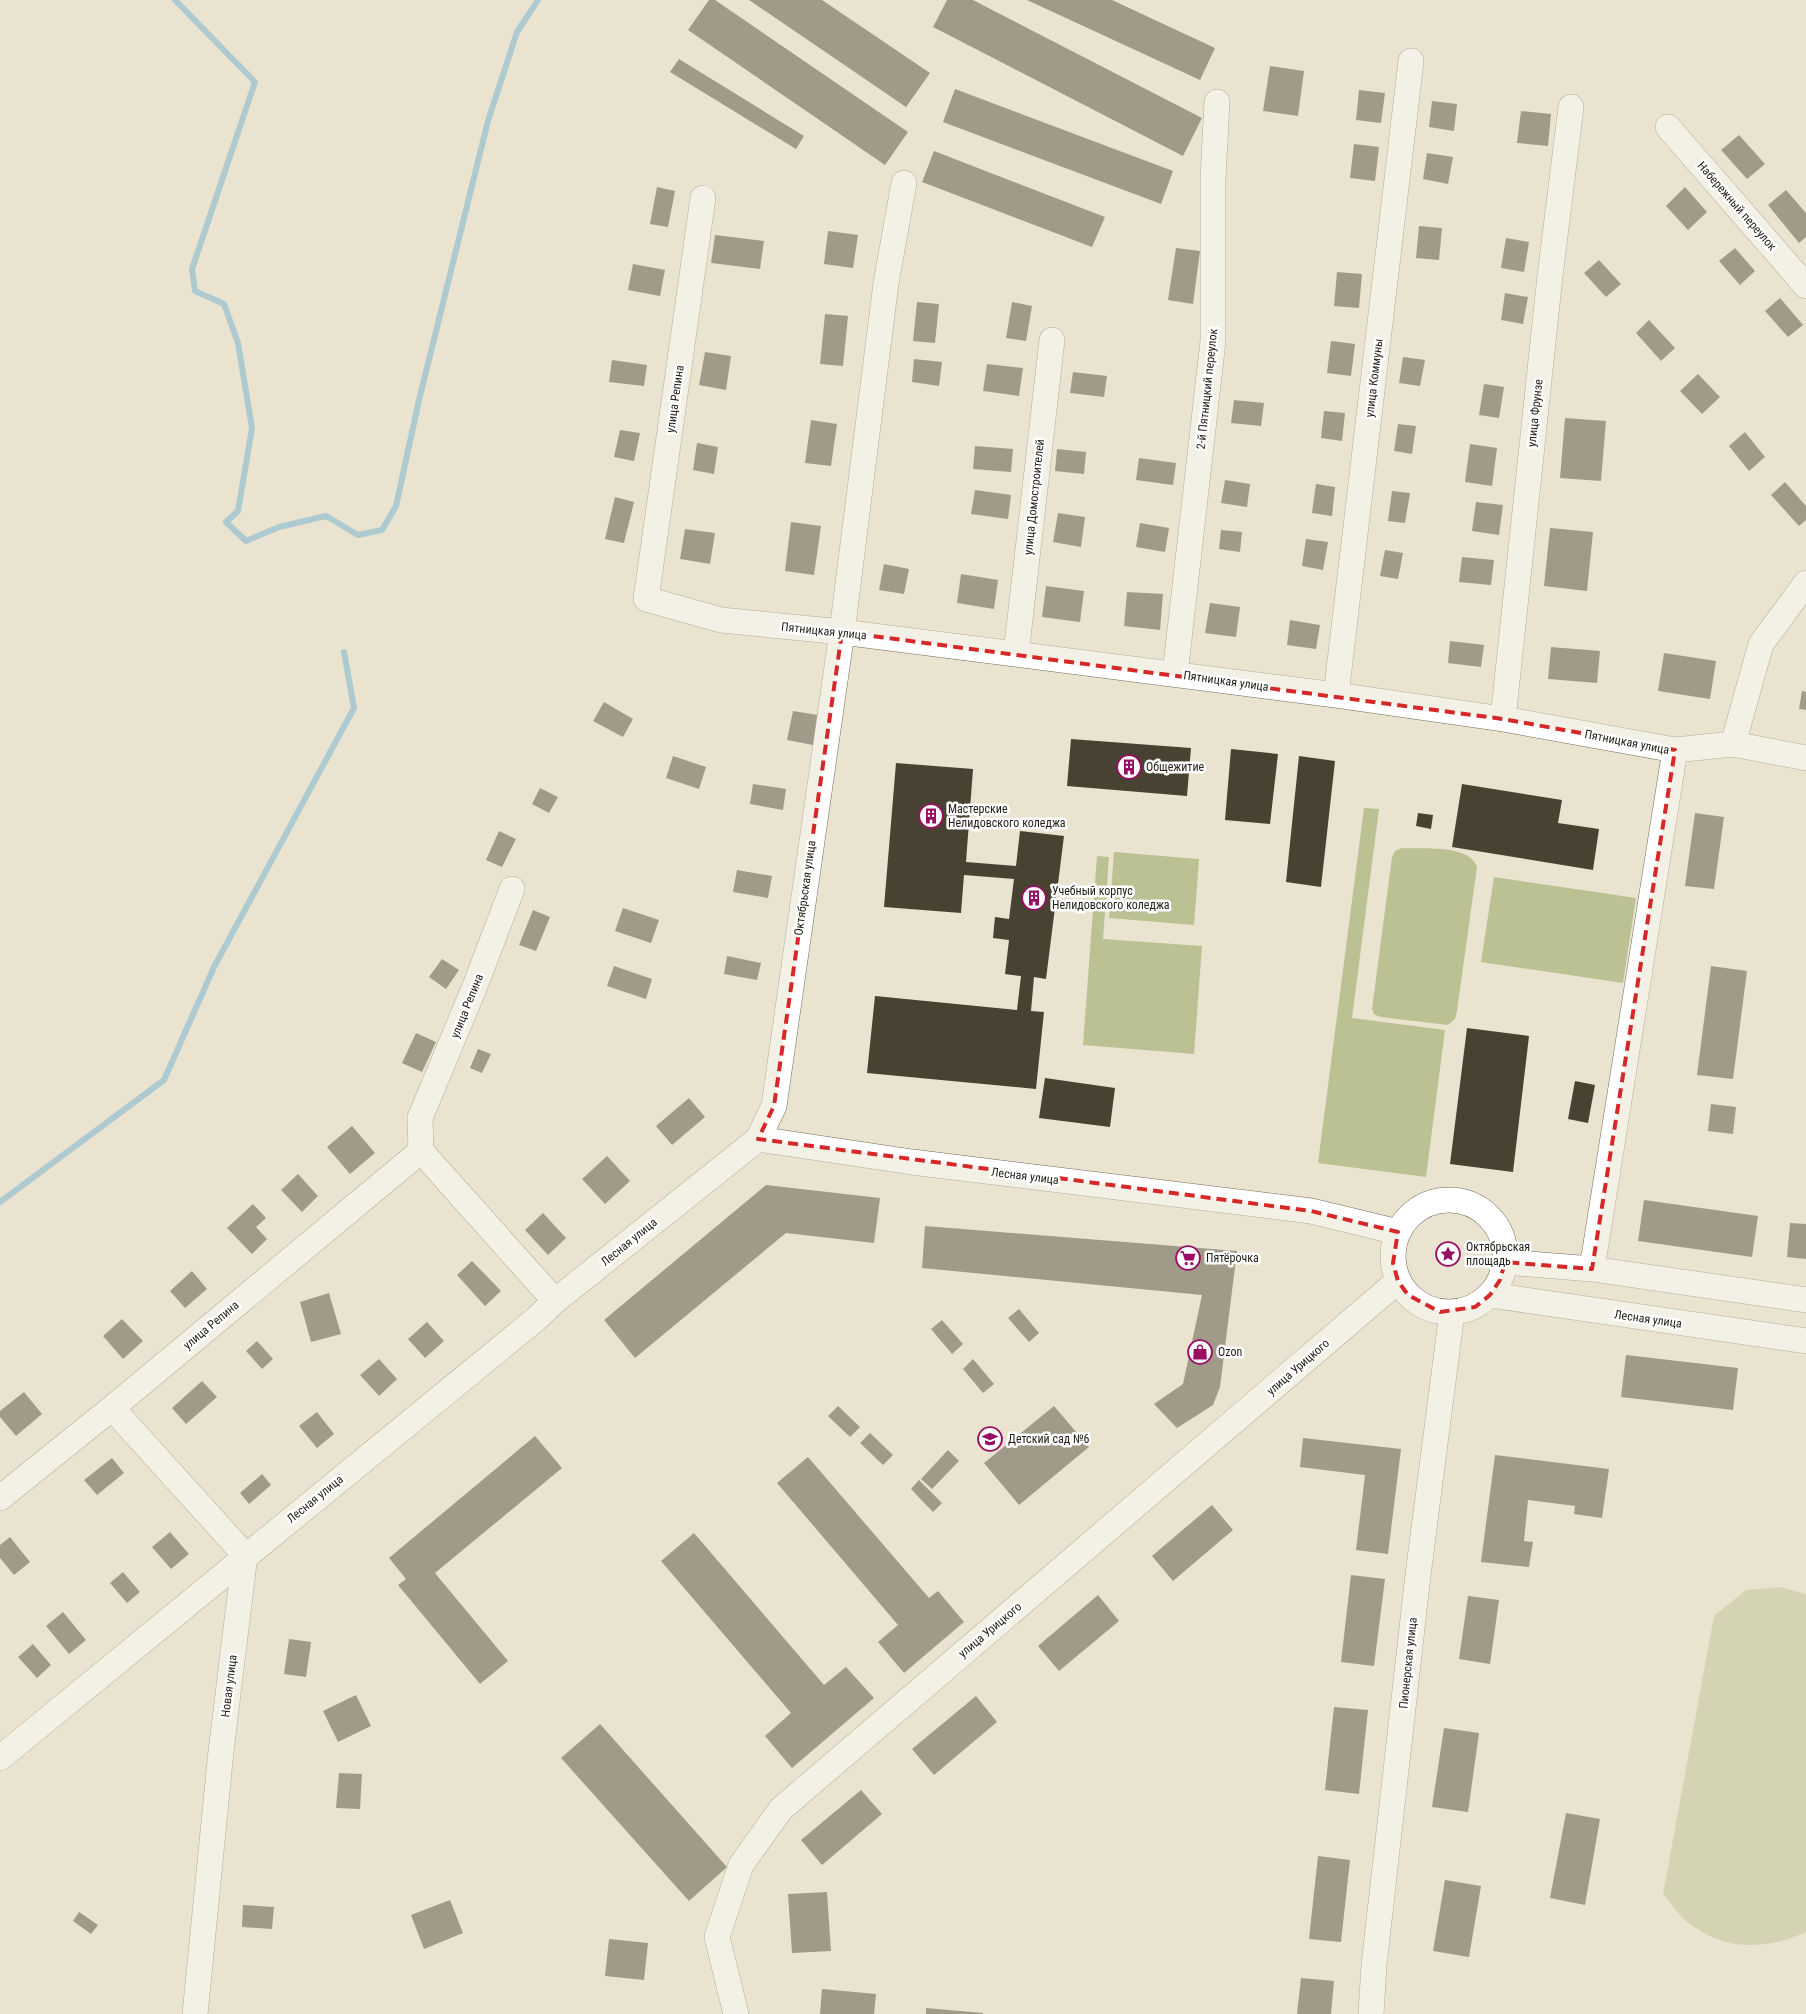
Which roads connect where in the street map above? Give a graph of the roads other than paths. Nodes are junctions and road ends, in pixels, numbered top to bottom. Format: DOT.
graph roads {
  1 [pos="1411,62"];
  2 [pos="1217,102"];
  3 [pos="1572,107"];
  4 [pos="1668,127"];
  5 [pos="904,183"];
  6 [pos="703,198"];
  7 [pos="1806,286"];
  8 [pos="1052,340"];
  9 [pos="1806,583"];
  10 [pos="646,599"];
  11 [pos="842,632"];
  12 [pos="1016,654"];
  13 [pos="1175,674"];
  14 [pos="1336,695"];
  15 [pos="1503,718"];
  16 [pos="1733,744"];
  17 [pos="1675,750"];
  18 [pos="1806,758"];
  19 [pos="512,889"];
  20 [pos="758,1139"];
  21 [pos="421,1151"];
  22 [pos="1398,1232"];
  23 [pos="1505,1262"];
  24 [pos="1592,1269"];
  25 [pos="1398,1280"];
  26 [pos="1490,1295"];
  27 [pos="1806,1300"];
  28 [pos="555,1301"];
  29 [pos="1452,1312"];
  30 [pos="1806,1341"];
  31 [pos="112,1408"];
  32 [pos="0,1498"];
  33 [pos="245,1555"];
  34 [pos="0,1758"];
  35 [pos="195,2014"];
  36 [pos="736,2014"];
  37 [pos="1372,2014"];
  1 -- 14 [label="street, улица Коммуны"];
  2 -- 13 [label="street, 2-й Пятницкий переулок"];
  3 -- 15 [label="street, улица Фрунзе"];
  4 -- 7 [label="street, Набережный переулок"];
  5 -- 11 [label="street, Октябрьская улица"];
  6 -- 10 [label="street, улица Репина"];
  8 -- 12 [label="street, улица Домостроителей"];
  9 -- 16 [label="street"];
  10 -- 11 [label="street, Пятницкая улица"];
  11 -- 12 [label="street, Пятницкая улица"];
  11 -- 20 [label="street, Октябрьская улица"];
  12 -- 13 [label="street, Пятницкая улица"];
  13 -- 14 [label="street, Пятницкая улица"];
  14 -- 15 [label="street, Пятницкая улица"];
  15 -- 17 [label="street, Пятницкая улица"];
  16 -- 17 [label="street, Пятницкая улица"];
  16 -- 18 [label="street, Пятницкая улица"];
  17 -- 24 [label="street"];
  19 -- 21 [label="street, улица Репина"];
  20 -- 22 [label="street, Лесная улица"];
  20 -- 28 [label="street, Лесная улица"];
  21 -- 28 [label="street"];
  21 -- 31 [label="street, улица Репина"];
  22 -- 23 [label="street"];
  22 -- 25 [label="street"];
  23 -- 24 [label="street"];
  23 -- 26 [label="street"];
  24 -- 27 [label="street"];
  25 -- 29 [label="street"];
  25 -- 36 [label="street, улица Урицкого"];
  26 -- 29 [label="street"];
  26 -- 30 [label="street, Лесная улица"];
  28 -- 33 [label="street, Лесная улица"];
  29 -- 37 [label="street, Пионерская улица"];
  31 -- 32 [label="street, улица Репина"];
  31 -- 33 [label="street"];
  33 -- 34 [label="street, Лесная улица"];
  33 -- 35 [label="street, Новая улица"];
}
